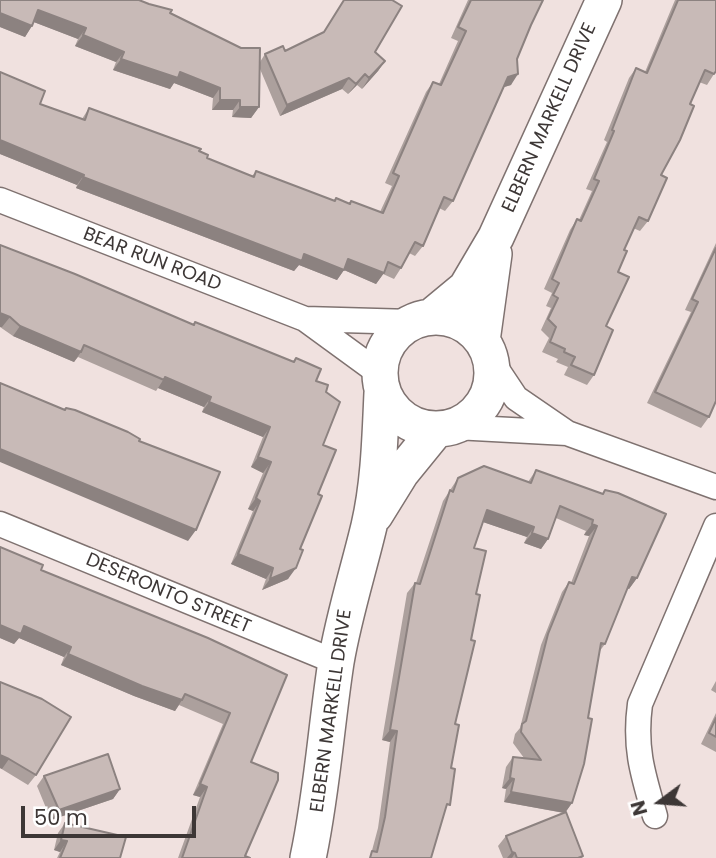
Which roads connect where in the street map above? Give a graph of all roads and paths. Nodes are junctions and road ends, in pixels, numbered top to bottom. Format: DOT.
graph roads {
  1 [pos="604,0"];
  2 [pos="0,200"];
  3 [pos="496,237"];
  4 [pos="305,319"];
  5 [pos="421,319"];
  6 [pos="486,350"];
  7 [pos="381,383"];
  8 [pos="446,428"];
  9 [pos="567,433"];
  10 [pos="716,487"];
  11 [pos="0,524"];
  12 [pos="370,524"];
  13 [pos="716,526"];
  14 [pos="336,662"];
  15 [pos="655,816"];
  16 [pos="308,858"];
  1 -- 3 [label="street, ELBERN MARKELL DRIVE"];
  2 -- 4 [label="street, BEAR RUN ROAD"];
  3 -- 5 [label="street, ELBERN MARKELL DRIVE"];
  3 -- 6 [label="street, ELBERN MARKELL DRIVE"];
  4 -- 5 [label="street, BEAR RUN ROAD"];
  4 -- 7 [label="street, BEAR RUN ROAD"];
  5 -- 6 [label="street"];
  5 -- 7 [label="street"];
  6 -- 8 [label="street"];
  6 -- 9 [label="street"];
  7 -- 8 [label="street"];
  7 -- 12 [label="street, ELBERN MARKELL DRIVE"];
  8 -- 9 [label="street"];
  8 -- 12 [label="street, ELBERN MARKELL DRIVE"];
  9 -- 10 [label="street"];
  11 -- 14 [label="street, DESERONTO STREET"];
  12 -- 14 [label="street, ELBERN MARKELL DRIVE"];
  13 -- 15 [label="street"];
  14 -- 16 [label="street, ELBERN MARKELL DRIVE"];
}
